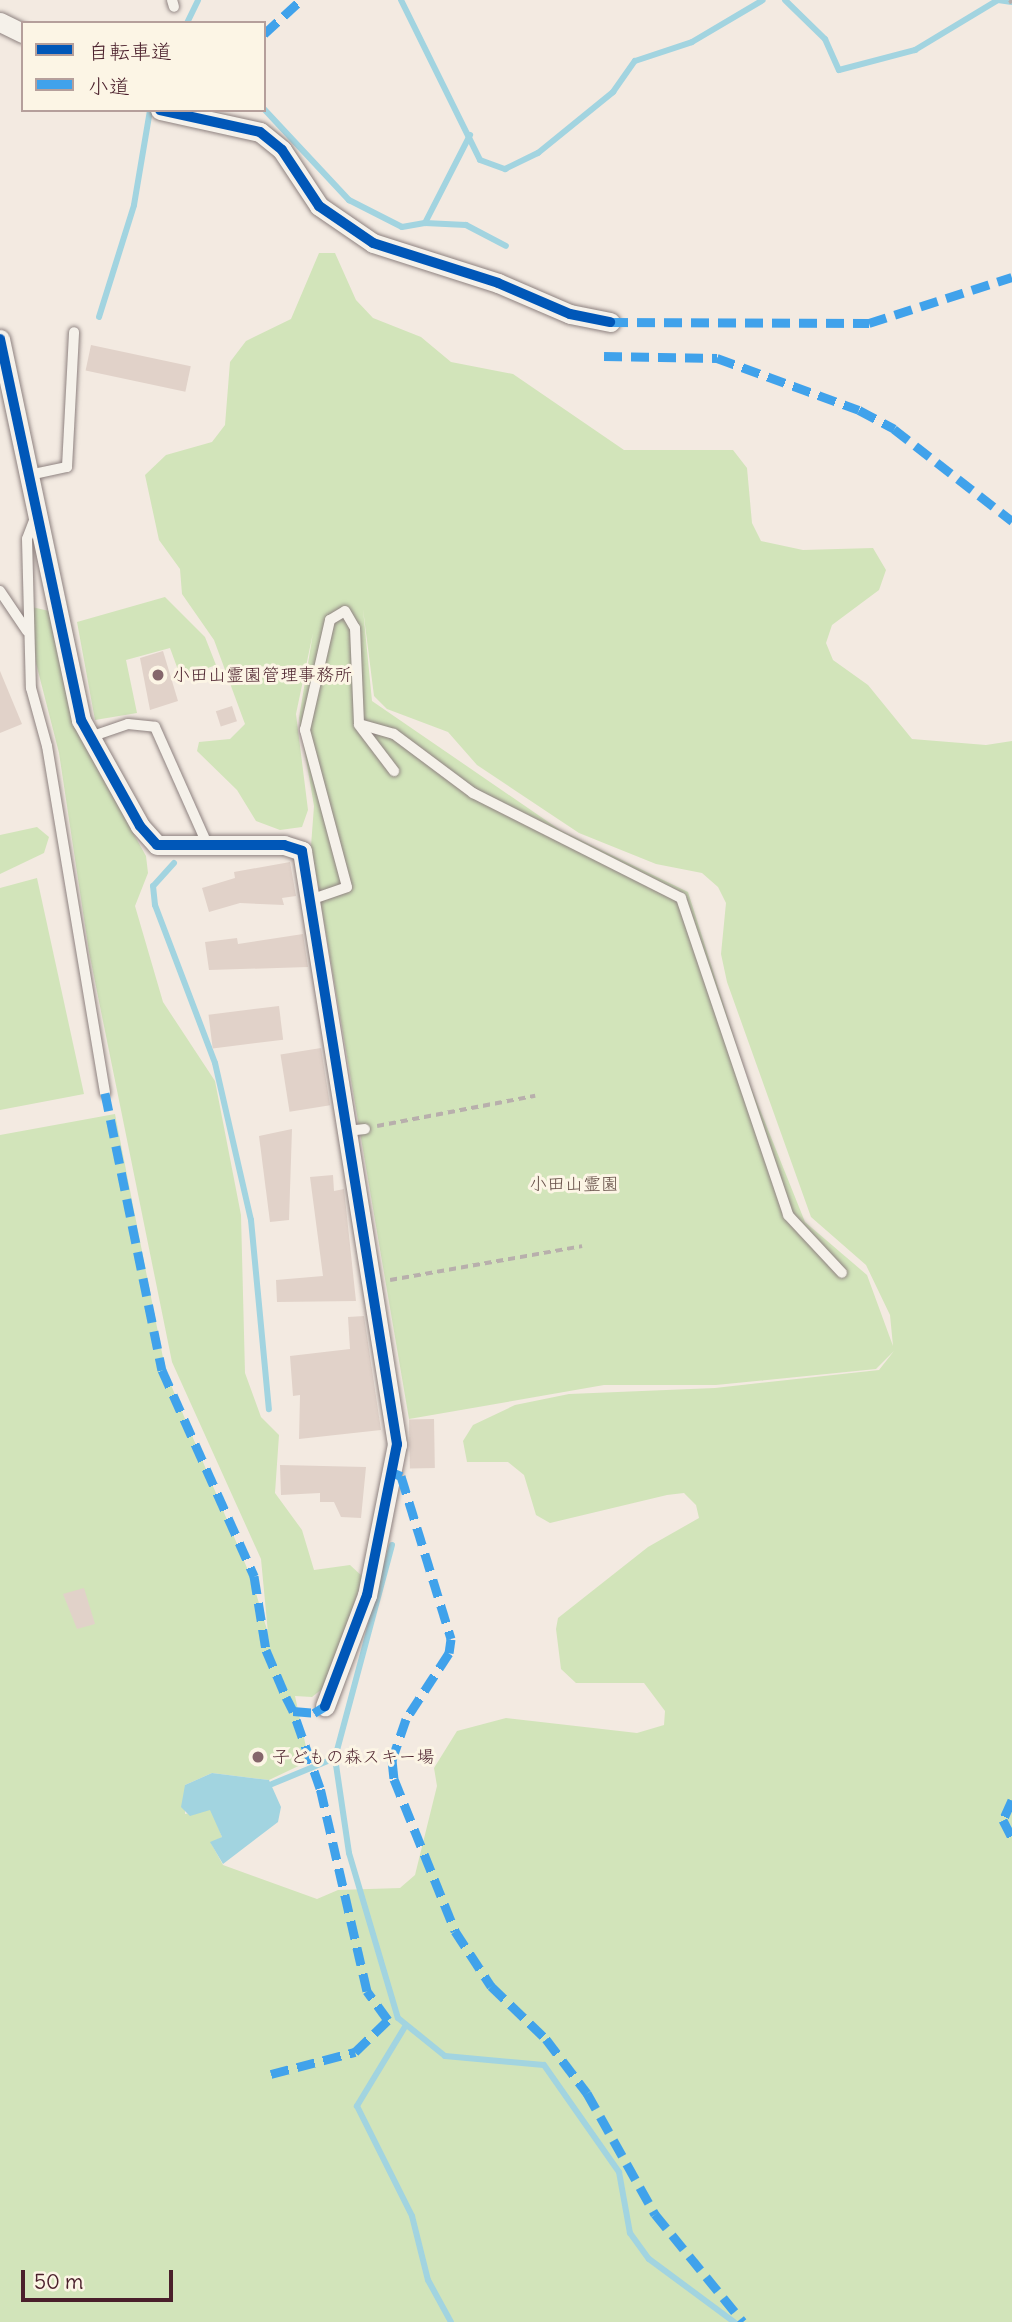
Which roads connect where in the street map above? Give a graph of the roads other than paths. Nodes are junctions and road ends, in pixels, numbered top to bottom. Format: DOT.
graph roads {
  1 [pos="0,22"];
  2 [pos="21,32"];
  3 [pos="169,112"];
  4 [pos="610,322"];
  5 [pos="74,332"];
  6 [pos="0,340"];
  7 [pos="29,475"];
  8 [pos="35,518"];
  9 [pos="0,591"];
  10 [pos="27,631"];
  11 [pos="359,724"];
  12 [pos="90,737"];
  13 [pos="394,771"];
  14 [pos="208,846"];
  15 [pos="310,900"];
  16 [pos="105,1093"];
  17 [pos="842,1273"];
  18 [pos="325,1706"];
  1 -- 2 [label="street"];
  3 -- 4 [label="street"];
  5 -- 7 [label="lane"];
  6 -- 7 [label="street"];
  7 -- 8 [label="street"];
  8 -- 10 [label="lane"];
  8 -- 12 [label="street"];
  9 -- 10 [label="lane"];
  10 -- 16 [label="lane"];
  11 -- 13 [label="lane"];
  11 -- 15 [label="lane"];
  11 -- 17 [label="lane"];
  12 -- 14 [label="street"];
  12 -- 14 [label="lane"];
  14 -- 15 [label="street"];
  15 -- 18 [label="street"];
}
